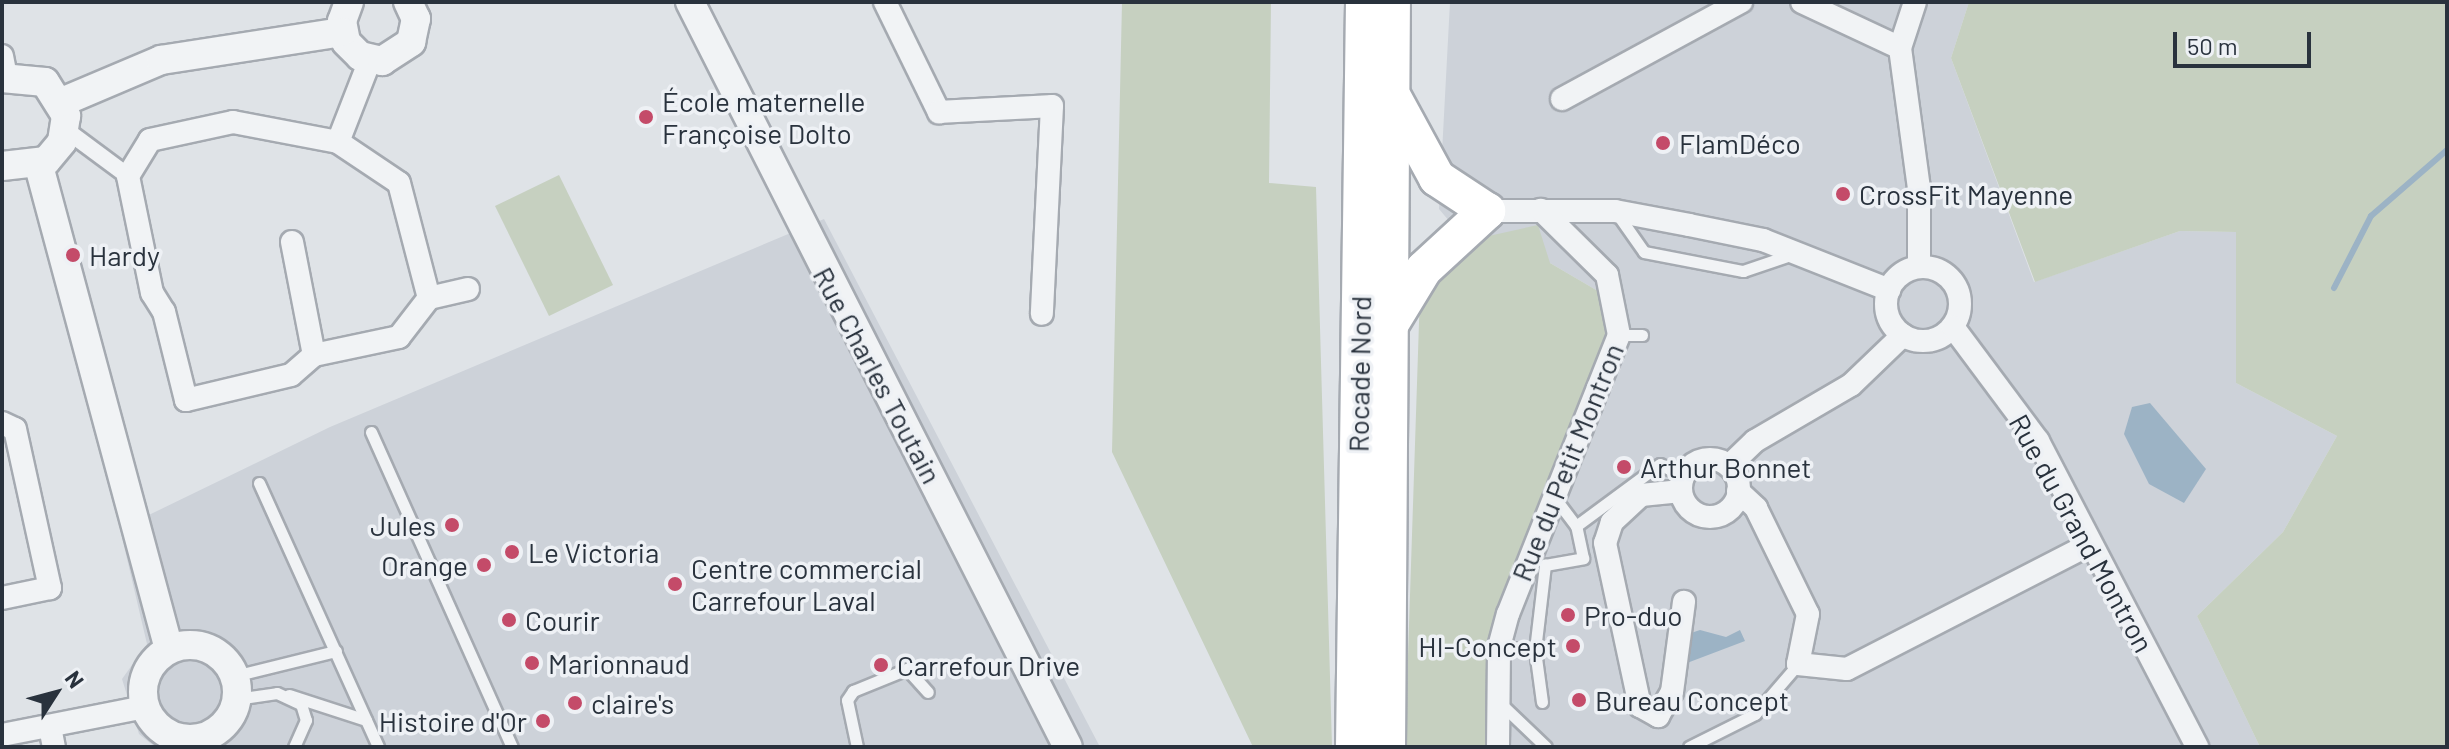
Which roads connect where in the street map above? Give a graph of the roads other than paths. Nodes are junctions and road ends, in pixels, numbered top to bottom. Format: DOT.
graph roads {
  1 [pos="349,2"];
  2 [pos="690,2"];
  3 [pos="885,2"];
  4 [pos="1364,2"];
  5 [pos="1392,2"];
  6 [pos="1741,2"];
  7 [pos="1802,2"];
  8 [pos="1915,2"];
  9 [pos="417,4"];
  10 [pos="342,32"];
  11 [pos="1900,48"];
  12 [pos="370,60"];
  13 [pos="3,70"];
  14 [pos="1391,90"];
  15 [pos="1562,99"];
  16 [pos="62,102"];
  17 [pos="66,130"];
  18 [pos="338,142"];
  19 [pos="2,166"];
  20 [pos="39,166"];
  21 [pos="128,176"];
  22 [pos="1541,210"];
  23 [pos="1487,211"];
  24 [pos="1615,211"];
  25 [pos="292,242"];
  26 [pos="1799,253"];
  27 [pos="1919,267"];
  28 [pos="468,289"];
  29 [pos="1889,290"];
  30 [pos="429,298"];
  31 [pos="1042,314"];
  32 [pos="1391,323"];
  33 [pos="1953,327"];
  34 [pos="1619,335"];
  35 [pos="1642,335"];
  36 [pos="1903,335"];
  37 [pos="314,355"];
  38 [pos="2,423"];
  39 [pos="371,432"];
  40 [pos="1729,466"];
  41 [pos="259,483"];
  42 [pos="1682,484"];
  43 [pos="1738,491"];
  44 [pos="1553,496"];
  45 [pos="1576,526"];
  46 [pos="2090,544"];
  47 [pos="2,598"];
  48 [pos="1684,602"];
  49 [pos="1499,647"];
  50 [pos="169,649"];
  51 [pos="1535,650"];
  52 [pos="336,651"];
  53 [pos="1798,664"];
  54 [pos="235,688"];
  55 [pos="928,692"];
  56 [pos="288,695"];
  57 [pos="1497,701"];
  58 [pos="1542,702"];
  59 [pos="145,707"];
  60 [pos="366,720"];
  61 [pos="2,735"];
  62 [pos="52,737"];
  63 [pos="197,743"];
  64 [pos="1362,744"];
  65 [pos="1539,745"];
  66 [pos="294,747"];
  67 [pos="378,747"];
  68 [pos="512,747"];
  69 [pos="857,747"];
  70 [pos="1068,747"];
  71 [pos="1498,747"];
  72 [pos="1689,747"];
  73 [pos="2197,747"];
  1 -- 10 [label="street"];
  2 -- 70 [label="street, Rue Charles Toutain"];
  3 -- 31 [label="street"];
  4 -- 64 [label="main road, Rocade Nord"];
  5 -- 14 [label="main road, Rocade Nord"];
  6 -- 15 [label="street"];
  7 -- 11 [label="street"];
  8 -- 11 [label="street"];
  9 -- 12 [label="street"];
  10 -- 12 [label="street"];
  10 -- 16 [label="street"];
  11 -- 27 [label="street"];
  12 -- 18 [label="street"];
  13 -- 16 [label="street"];
  14 -- 23 [label="main road"];
  14 -- 32 [label="main road, Rocade Nord"];
  16 -- 17 [label="street"];
  17 -- 20 [label="street"];
  17 -- 21 [label="street"];
  18 -- 21 [label="street"];
  18 -- 30 [label="street"];
  19 -- 20 [label="street"];
  20 -- 50 [label="street"];
  21 -- 37 [label="street"];
  22 -- 23 [label="street"];
  22 -- 24 [label="street"];
  22 -- 34 [label="street, Rue du Petit Montron"];
  23 -- 32 [label="main road"];
  24 -- 26 [label="street"];
  24 -- 26 [label="lane"];
  25 -- 37 [label="street"];
  26 -- 29 [label="street"];
  27 -- 29 [label="street"];
  27 -- 33 [label="street"];
  28 -- 30 [label="street"];
  29 -- 36 [label="street"];
  30 -- 37 [label="street"];
  32 -- 64 [label="main road, Rocade Nord"];
  33 -- 36 [label="street"];
  33 -- 46 [label="street, Rue du Grand Montron"];
  34 -- 35 [label="lane"];
  34 -- 44 [label="street, Rue du Petit Montron"];
  36 -- 40 [label="street"];
  38 -- 47 [label="street"];
  39 -- 68 [label="lane"];
  40 -- 42 [label="street"];
  40 -- 43 [label="street"];
  41 -- 52 [label="lane"];
  42 -- 43 [label="street"];
  42 -- 45 [label="lane"];
  42 -- 48 [label="street"];
  43 -- 53 [label="street"];
  44 -- 45 [label="lane"];
  44 -- 49 [label="street, Rue du Petit Montron"];
  45 -- 51 [label="lane"];
  46 -- 53 [label="street"];
  46 -- 73 [label="street, Rue du Grand Montron"];
  49 -- 51 [label="lane"];
  49 -- 57 [label="street, Rue du Petit Montron"];
  50 -- 54 [label="street"];
  50 -- 59 [label="street"];
  51 -- 58 [label="lane"];
  52 -- 54 [label="lane"];
  52 -- 60 [label="lane"];
  53 -- 72 [label="lane"];
  54 -- 56 [label="lane"];
  54 -- 63 [label="street"];
  55 -- 69 [label="lane"];
  56 -- 60 [label="lane"];
  56 -- 66 [label="lane"];
  57 -- 65 [label="lane"];
  57 -- 71 [label="street, Rue du Petit Montron"];
  59 -- 62 [label="street"];
  59 -- 63 [label="street"];
  60 -- 67 [label="lane"];
  61 -- 62 [label="street"];
}
